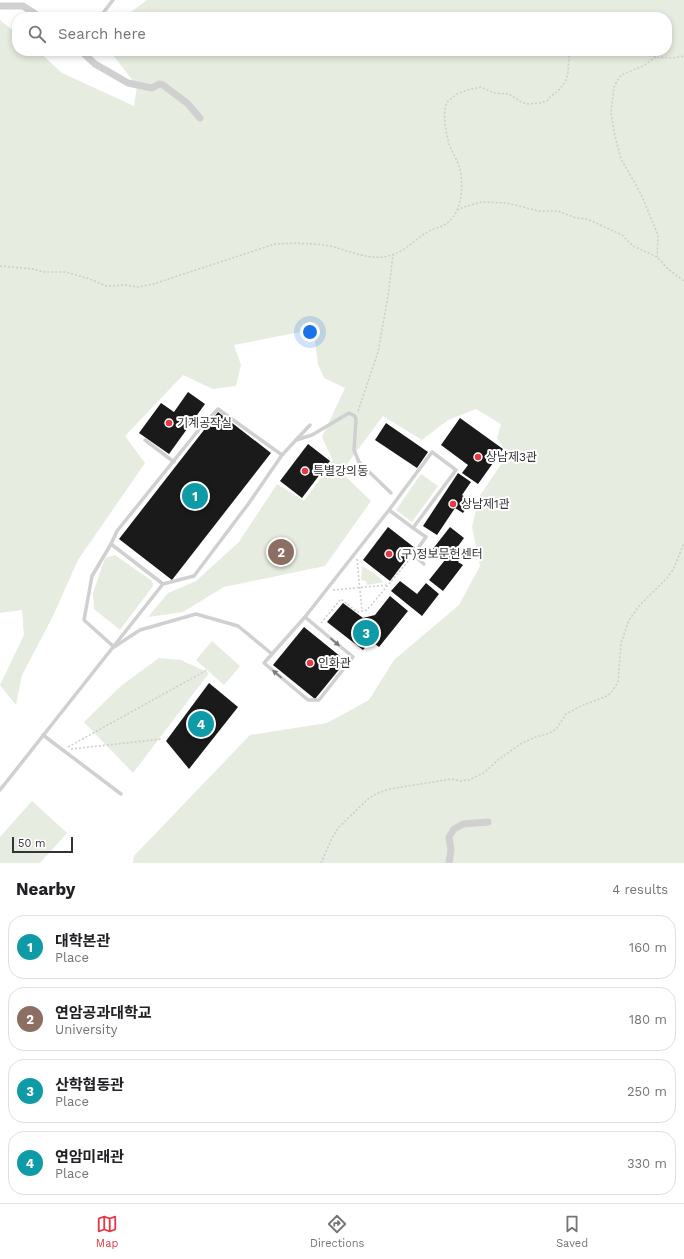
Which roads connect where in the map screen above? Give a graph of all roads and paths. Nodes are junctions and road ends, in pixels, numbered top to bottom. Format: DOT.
graph roads {
  1 [pos="112,0"];
  2 [pos="0,6"];
  3 [pos="32,12"];
  4 [pos="104,12"];
  5 [pos="86,56"];
  6 [pos="570,56"];
  7 [pos="652,56"];
  8 [pos="684,56"];
  9 [pos="656,57"];
  10 [pos="200,118"];
  11 [pos="457,210"];
  12 [pos="392,255"];
  13 [pos="657,257"];
  14 [pos="0,266"];
  15 [pos="684,281"];
  16 [pos="355,416"];
  17 [pos="310,425"];
  18 [pos="145,440"];
  19 [pos="295,441"];
  20 [pos="282,455"];
  21 [pos="174,462"];
  22 [pos="391,493"];
  23 [pos="389,510"];
  24 [pos="413,528"];
  25 [pos="684,543"];
  26 [pos="111,544"];
  27 [pos="357,551"];
  28 [pos="413,555"];
  29 [pos="424,564"];
  30 [pos="163,584"];
  31 [pos="387,585"];
  32 [pos="360,588"];
  33 [pos="325,591"];
  34 [pos="362,611"];
  35 [pos="304,617"];
  36 [pos="317,628"];
  37 [pos="114,647"];
  38 [pos="272,654"];
  39 [pos="207,670"];
  40 [pos="44,735"];
  41 [pos="162,739"];
  42 [pos="63,750"];
  43 [pos="0,790"];
  44 [pos="122,794"];
  45 [pos="488,822"];
  46 [pos="321,863"];
  47 [pos="449,863"];
  1 -- 4 [label="lane"];
  2 -- 3 [label="street"];
  5 -- 10 [label="street"];
  6 -- 11 [label="path"];
  7 -- 9 [label="path"];
  8 -- 9 [label="path"];
  9 -- 13 [label="path"];
  11 -- 12 [label="path"];
  11 -- 13 [label="path"];
  12 -- 14 [label="path"];
  12 -- 16 [label="path"];
  13 -- 15 [label="path"];
  16 -- 19 [label="lane"];
  16 -- 22 [label="lane"];
  17 -- 19 [label="lane"];
  18 -- 21 [label="lane"];
  19 -- 20 [label="lane"];
  20 -- 21 [label="lane"];
  20 -- 30 [label="lane"];
  21 -- 26 [label="lane"];
  23 -- 24 [label="lane"];
  23 -- 24 [label="lane"];
  23 -- 27 [label="lane"];
  24 -- 28 [label="lane"];
  25 -- 46 [label="path"];
  26 -- 30 [label="lane"];
  26 -- 37 [label="lane"];
  27 -- 32 [label="path"];
  27 -- 33 [label="lane"];
  28 -- 29 [label="lane"];
  28 -- 31 [label="path"];
  30 -- 37 [label="lane"];
  31 -- 32 [label="path"];
  31 -- 34 [label="path"];
  32 -- 33 [label="path"];
  32 -- 34 [label="path"];
  33 -- 35 [label="lane"];
  34 -- 36 [label="path"];
  35 -- 36 [label="lane"];
  35 -- 38 [label="lane"];
  36 -- 38 [label="lane, one-way"];
  37 -- 38 [label="lane"];
  37 -- 40 [label="lane"];
  39 -- 42 [label="path"];
  40 -- 42 [label="lane"];
  40 -- 43 [label="lane"];
  41 -- 42 [label="path"];
  42 -- 44 [label="lane"];
  45 -- 47 [label="street"];
}
